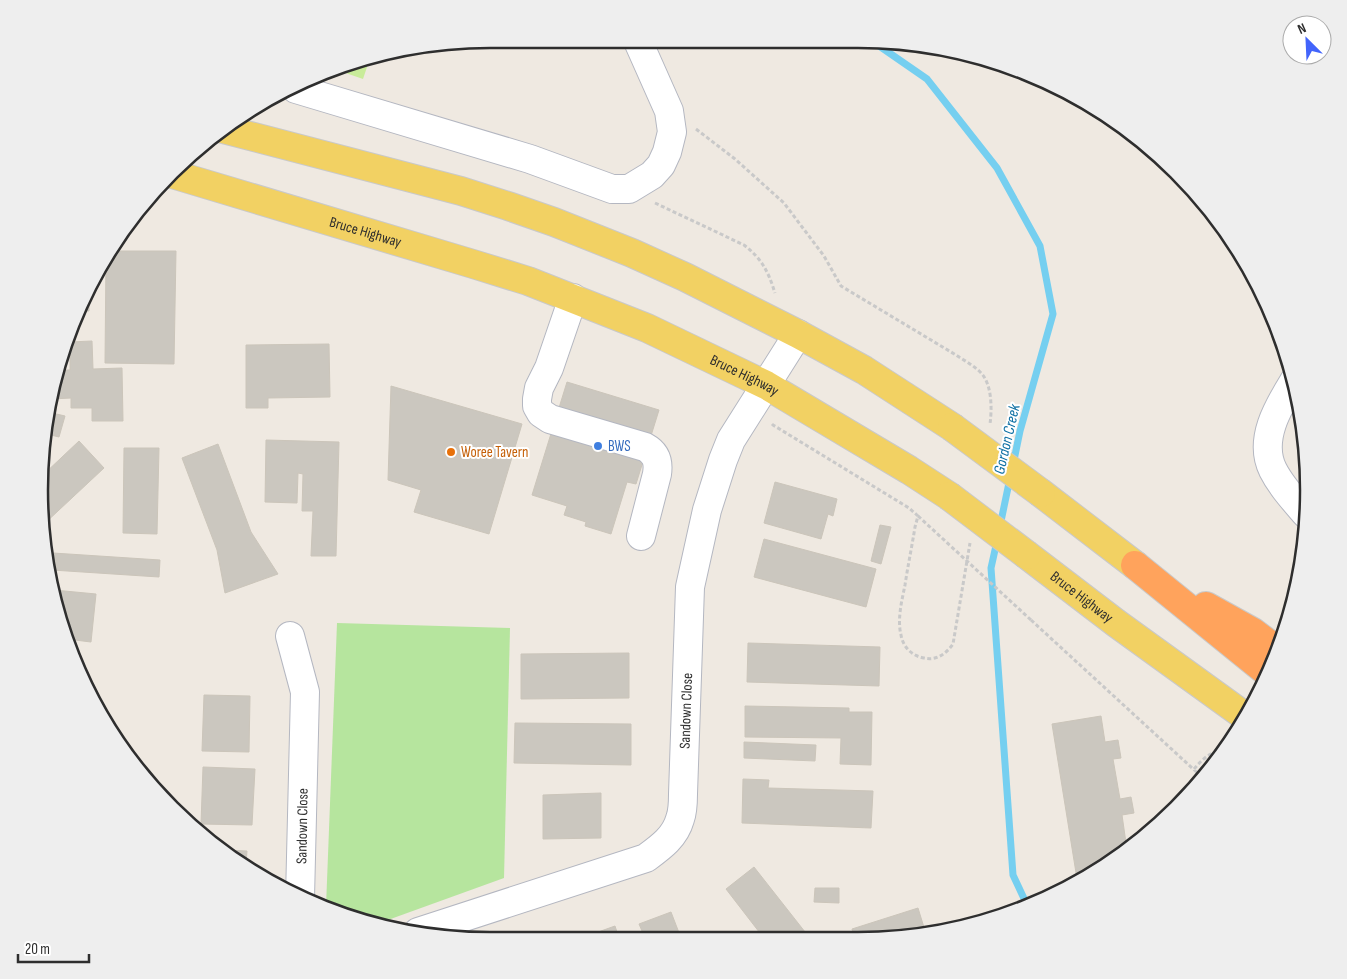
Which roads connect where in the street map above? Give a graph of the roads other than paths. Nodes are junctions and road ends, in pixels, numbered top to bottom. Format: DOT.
graph roads {
  1 [pos="641,48"];
  2 [pos="300,90"];
  3 [pos="232,130"];
  4 [pos="178,176"];
  5 [pos="573,298"];
  6 [pos="793,332"];
  7 [pos="766,385"];
  8 [pos="1288,391"];
  9 [pos="1299,506"];
  10 [pos="641,536"];
  11 [pos="1135,565"];
  12 [pos="290,636"];
  13 [pos="1271,646"];
  14 [pos="1262,668"];
  15 [pos="1239,712"];
  16 [pos="300,889"];
  17 [pos="431,928"];
  1 -- 2 [label="street"];
  3 -- 6 [label="main road"];
  4 -- 5 [label="main road, Bruce Highway"];
  5 -- 7 [label="main road, Bruce Highway"];
  5 -- 10 [label="street"];
  6 -- 7 [label="street, Sandown Close"];
  6 -- 11 [label="main road, bridge"];
  7 -- 15 [label="main road, Bruce Highway, bridge"];
  7 -- 17 [label="street, Sandown Close"];
  8 -- 9 [label="street"];
  11 -- 13 [label="highway"];
  11 -- 14 [label="highway"];
  12 -- 16 [label="street, Sandown Close"];
}
